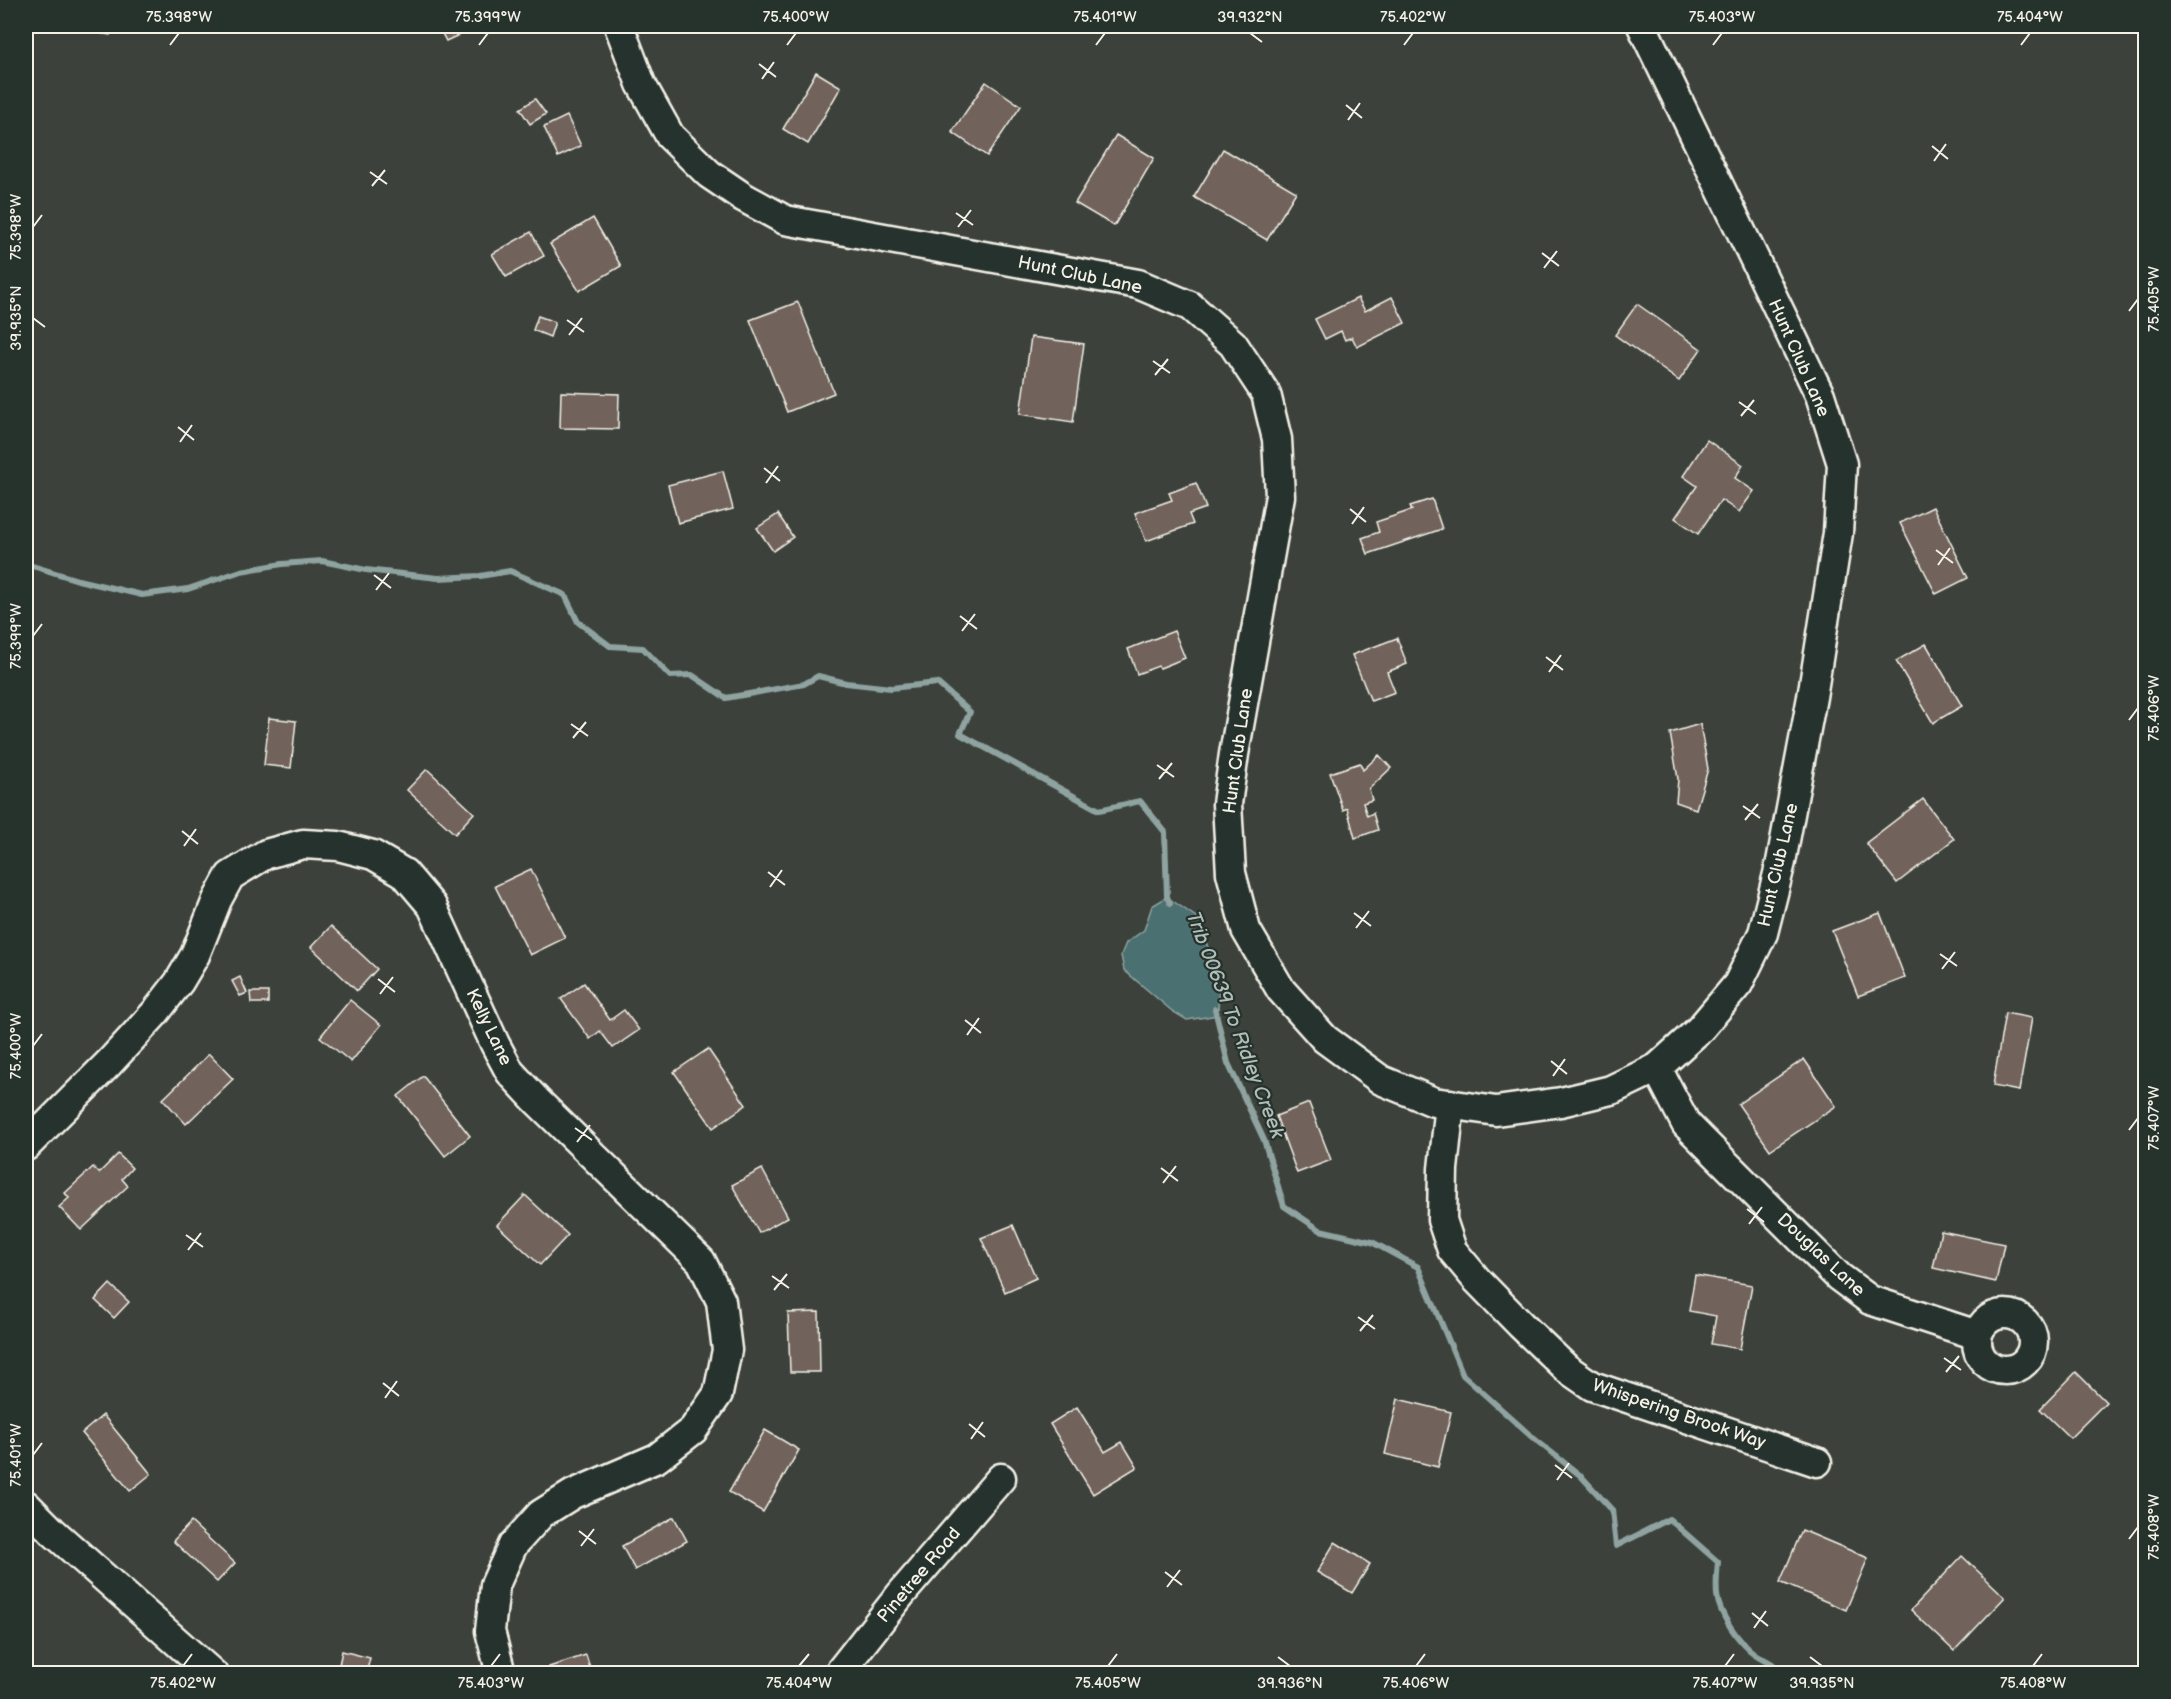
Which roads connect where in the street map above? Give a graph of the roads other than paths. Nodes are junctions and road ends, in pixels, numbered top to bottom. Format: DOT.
graph roads {
  1 [pos="619,26"];
  2 [pos="1642,26"];
  3 [pos="1657,1068"];
  4 [pos="1450,1104"];
  5 [pos="26,1146"];
  6 [pos="1977,1335"];
  7 [pos="1817,1462"];
  8 [pos="1001,1478"];
  9 [pos="26,1505"];
  10 [pos="213,1674"];
  11 [pos="501,1674"];
  12 [pos="838,1674"];
  1 -- 4 [label="street, Hunt Club Lane"];
  2 -- 3 [label="street, Hunt Club Lane"];
  3 -- 4 [label="street, Hunt Club Lane"];
  3 -- 6 [label="street, Douglas Lane"];
  4 -- 7 [label="street, Whispering Brook Way"];
  5 -- 11 [label="street, Kelly Lane"];
  8 -- 12 [label="street, Pinetree Road"];
  9 -- 10 [label="street"];
}
